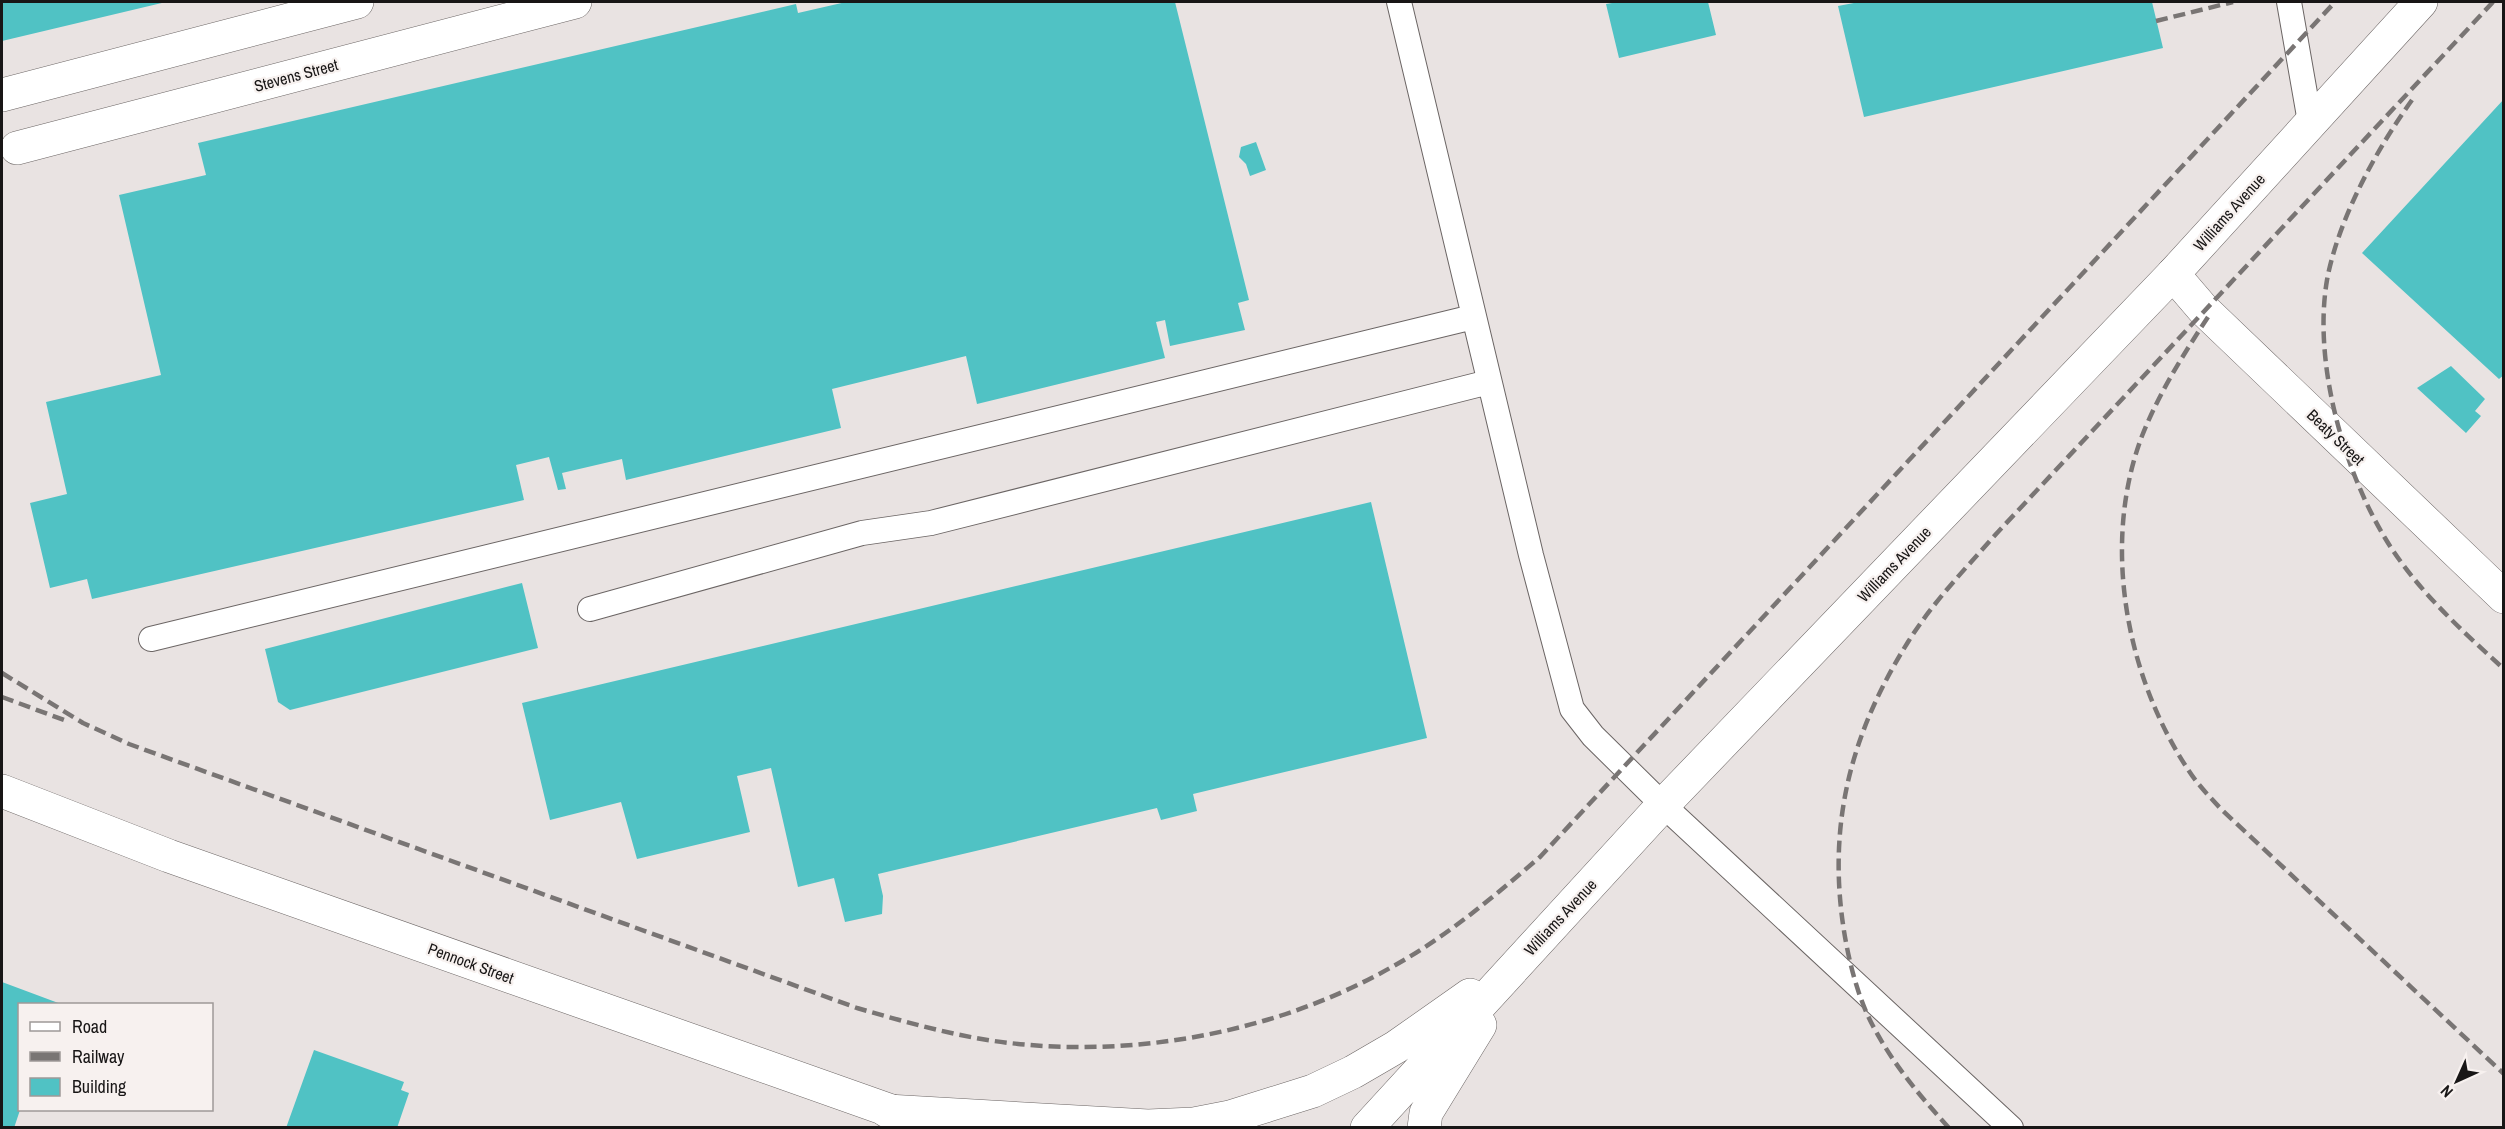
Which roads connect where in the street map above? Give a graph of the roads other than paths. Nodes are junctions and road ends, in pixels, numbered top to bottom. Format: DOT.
graph roads {
  1 [pos="357,2"];
  2 [pos="576,2"];
  3 [pos="1399,2"];
  4 [pos="2289,2"];
  5 [pos="2421,2"];
  6 [pos="2,95"];
  7 [pos="2310,122"];
  8 [pos="16,148"];
  9 [pos="2173,274"];
  10 [pos="1473,317"];
  11 [pos="1489,382"];
  12 [pos="2504,597"];
  13 [pos="590,609"];
  14 [pos="151,639"];
  15 [pos="2,791"];
  16 [pos="1663,805"];
  17 [pos="1521,960"];
  18 [pos="886,1111"];
  19 [pos="915,1128"];
  20 [pos="944,1128"];
  21 [pos="1367,1128"];
  22 [pos="1424,1128"];
  23 [pos="2011,1128"];
  1 -- 6 [label="street"];
  2 -- 8 [label="street, Stevens Street"];
  3 -- 10 [label="lane"];
  4 -- 7 [label="lane"];
  5 -- 7 [label="street, Williams Avenue"];
  7 -- 9 [label="street, Williams Avenue"];
  9 -- 12 [label="street, Beaty Street"];
  9 -- 16 [label="street, Williams Avenue"];
  10 -- 11 [label="lane"];
  10 -- 14 [label="lane"];
  11 -- 13 [label="lane"];
  11 -- 16 [label="lane"];
  15 -- 18 [label="street, Pennock Street"];
  16 -- 17 [label="street, Williams Avenue"];
  16 -- 23 [label="lane"];
  17 -- 18 [label="street"];
  17 -- 21 [label="street, Williams Avenue"];
  17 -- 22 [label="street"];
  18 -- 19 [label="street"];
  18 -- 20 [label="street, Pennock Street"];
}
